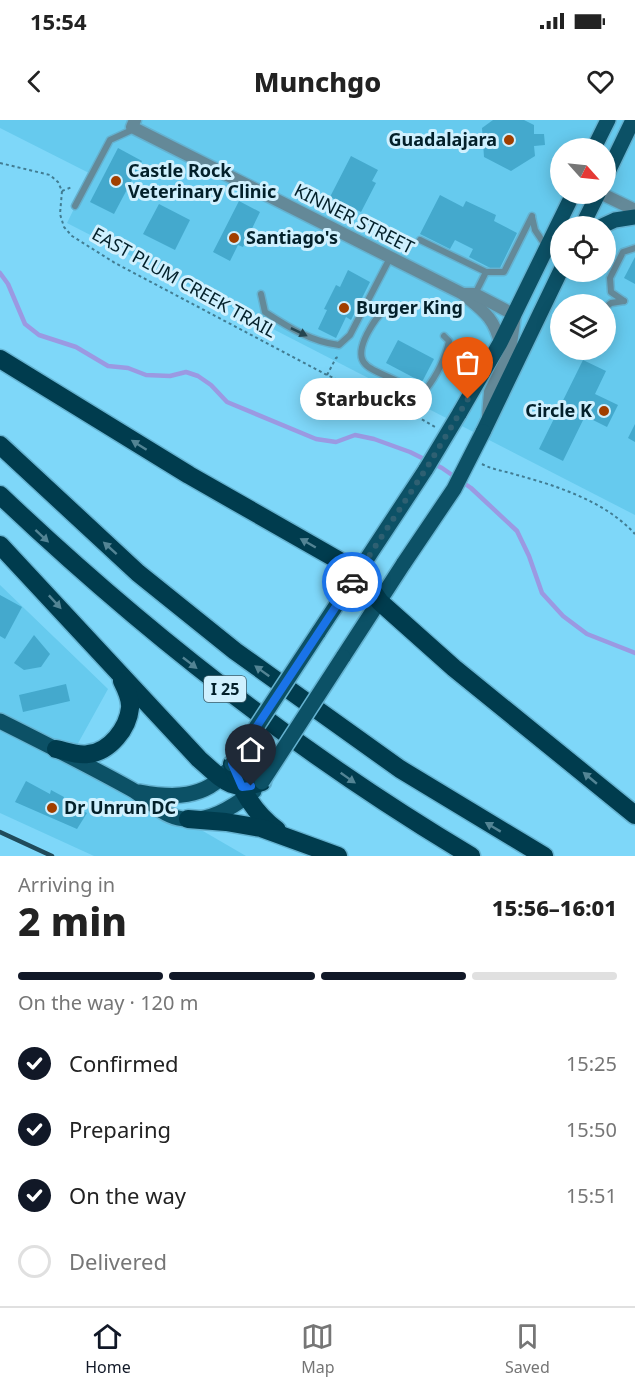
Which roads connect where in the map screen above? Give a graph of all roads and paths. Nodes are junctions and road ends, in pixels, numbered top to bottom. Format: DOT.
graph roads {
  1 [pos="608,120"];
  2 [pos="633,120"];
  3 [pos="134,125"];
  4 [pos="599,138"];
  5 [pos="616,155"];
  6 [pos="0,163"];
  7 [pos="616,201"];
  8 [pos="568,204"];
  9 [pos="75,206"];
  10 [pos="635,210"];
  11 [pos="635,217"];
  12 [pos="616,220"];
  13 [pos="420,240"];
  14 [pos="547,248"];
  15 [pos="635,248"];
  16 [pos="390,258"];
  17 [pos="486,272"];
  18 [pos="556,282"];
  19 [pos="261,294"];
  20 [pos="469,294"];
  21 [pos="614,294"];
  22 [pos="616,295"];
  23 [pos="616,302"];
  24 [pos="384,310"];
  25 [pos="515,315"];
  26 [pos="444,336"];
  27 [pos="500,343"];
  28 [pos="0,358"];
  29 [pos="327,375"];
  30 [pos="485,426"];
  31 [pos="0,445"];
  32 [pos="0,495"];
  33 [pos="0,545"];
  34 [pos="359,572"];
  35 [pos="380,602"];
  36 [pos="116,669"];
  37 [pos="0,720"];
  38 [pos="56,749"];
  39 [pos="232,764"];
  40 [pos="221,778"];
  41 [pos="262,782"];
  42 [pos="134,791"];
  43 [pos="244,792"];
  44 [pos="635,815"];
  45 [pos="188,819"];
  46 [pos="283,834"];
  47 [pos="338,856"];
  48 [pos="471,856"];
  49 [pos="544,856"];
  1 -- 4 [label="main road"];
  2 -- 5 [label="main road"];
  3 -- 9 [label="lane"];
  3 -- 16 [label="street, KINNER STREET"];
  6 -- 29 [label="path, EAST PLUM CREEK TRAIL"];
  7 -- 10 [label="street"];
  8 -- 14 [label="main road"];
  11 -- 12 [label="main road"];
  13 -- 17 [label="lane"];
  14 -- 17 [label="lane"];
  14 -- 25 [label="main road"];
  15 -- 21 [label="lane"];
  19 -- 16 [label="lane, one-way"];
  16 -- 20 [label="street, KINNER STREET"];
  17 -- 20 [label="lane"];
  18 -- 30 [label="main road"];
  20 -- 25 [label="street, KINNER STREET"];
  20 -- 27 [label="street, KINNER STREET"];
  22 -- 23 [label="lane"];
  24 -- 26 [label="lane"];
  25 -- 27 [label="main road"];
  25 -- 30 [label="street"];
  27 -- 34 [label="main road, bridge"];
  34 -- 28 [label="highway, one-way"];
  30 -- 35 [label="main road, bridge"];
  49 -- 31 [label="highway, I 25, one-way"];
  32 -- 48 [label="highway, I 25, one-way"];
  33 -- 36 [label="highway, one-way"];
  34 -- 35 [label="highway"];
  34 -- 39 [label="main road, bridge"];
  35 -- 41 [label="main road, bridge"];
  44 -- 35 [label="highway, one-way"];
  36 -- 38 [label="highway"];
  36 -- 40 [label="highway"];
  37 -- 38 [label="main road"];
  38 -- 42 [label="main road"];
  39 -- 40 [label="main road"];
  39 -- 43 [label="highway"];
  40 -- 42 [label="main road"];
  40 -- 43 [label="highway"];
  41 -- 43 [label="highway"];
  42 -- 45 [label="main road"];
  43 -- 45 [label="main road"];
  43 -- 46 [label="highway"];
  45 -- 46 [label="highway"];
  46 -- 47 [label="highway"];
}
